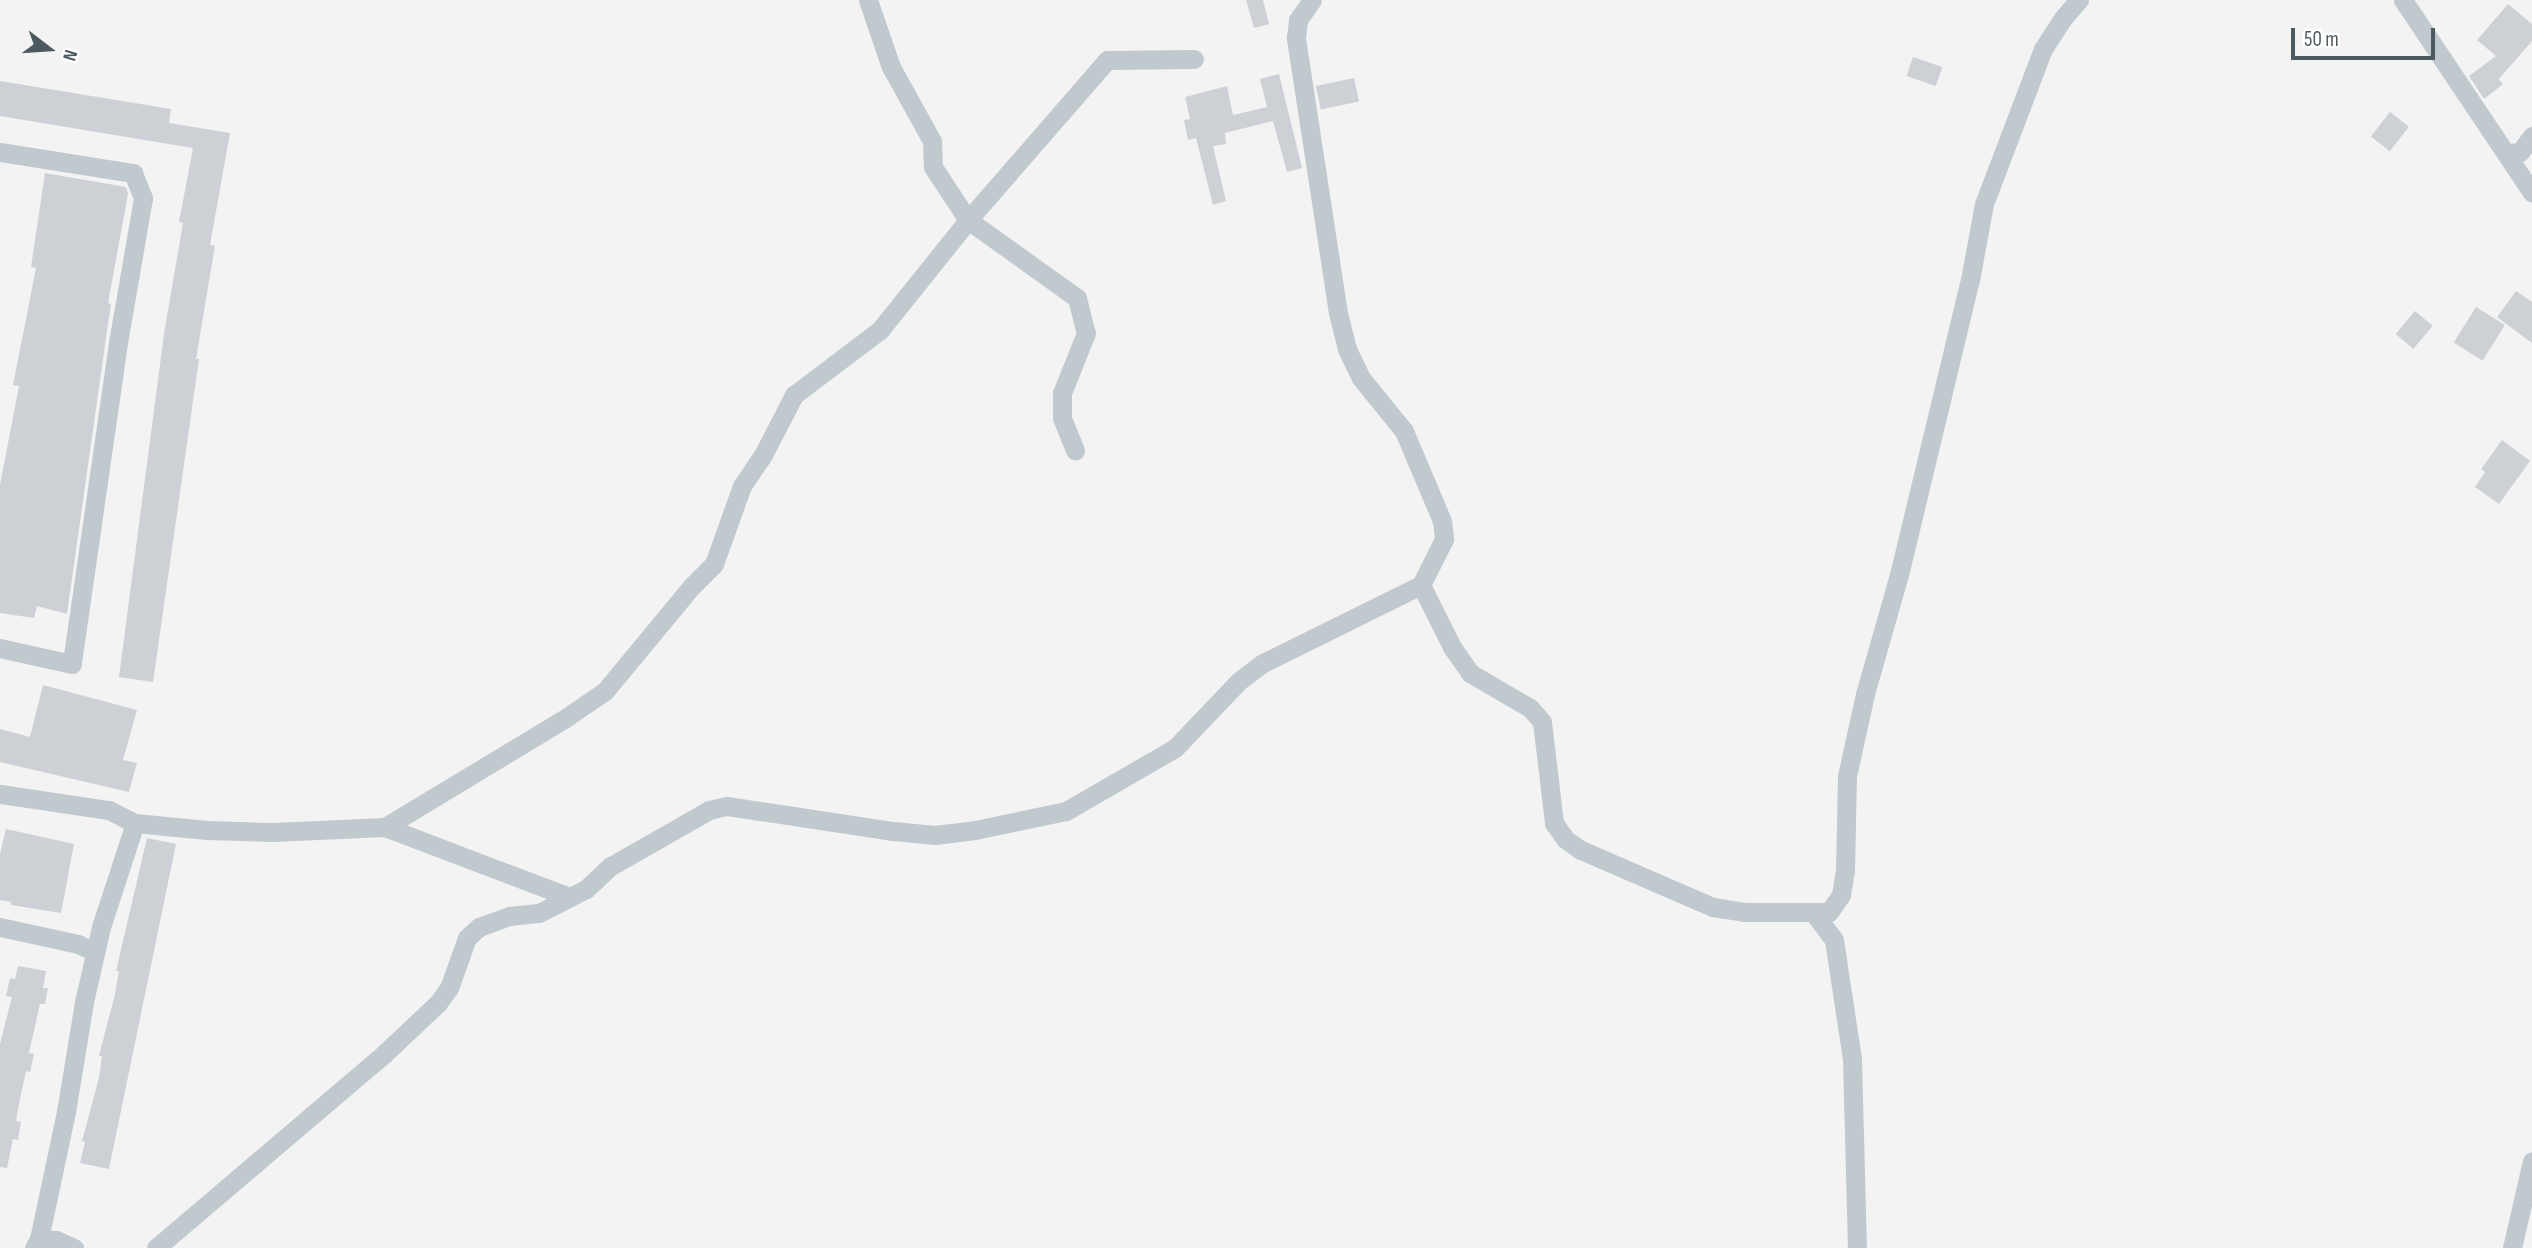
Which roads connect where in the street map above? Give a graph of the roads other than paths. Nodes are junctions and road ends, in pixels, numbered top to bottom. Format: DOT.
graph roads {
  1 [pos="868,0"];
  2 [pos="1312,0"];
  3 [pos="2080,0"];
  4 [pos="2403,0"];
  5 [pos="1194,59"];
  6 [pos="2532,136"];
  7 [pos="0,152"];
  8 [pos="2508,153"];
  9 [pos="2532,193"];
  10 [pos="968,220"];
  11 [pos="1075,450"];
  12 [pos="1422,586"];
  13 [pos="0,648"];
  14 [pos="0,794"];
  15 [pos="135,822"];
  16 [pos="384,827"];
  17 [pos="567,896"];
  18 [pos="1813,912"];
  19 [pos="0,927"];
  20 [pos="95,952"];
  21 [pos="2532,1161"];
  22 [pos="37,1244"];
  23 [pos="74,1248"];
  24 [pos="156,1248"];
  25 [pos="1857,1248"];
  26 [pos="2512,1248"];
  1 -- 10 [label="street"];
  2 -- 12 [label="street"];
  3 -- 18 [label="street"];
  4 -- 8 [label="street"];
  5 -- 10 [label="street"];
  6 -- 8 [label="street"];
  7 -- 13 [label="street"];
  8 -- 9 [label="street"];
  10 -- 11 [label="street"];
  10 -- 16 [label="street"];
  12 -- 17 [label="street"];
  12 -- 18 [label="street"];
  14 -- 15 [label="street"];
  15 -- 16 [label="street"];
  15 -- 20 [label="street"];
  16 -- 17 [label="street"];
  17 -- 24 [label="street"];
  18 -- 25 [label="street"];
  19 -- 20 [label="street"];
  20 -- 22 [label="street"];
  21 -- 26 [label="street"];
  22 -- 23 [label="street"];
}
